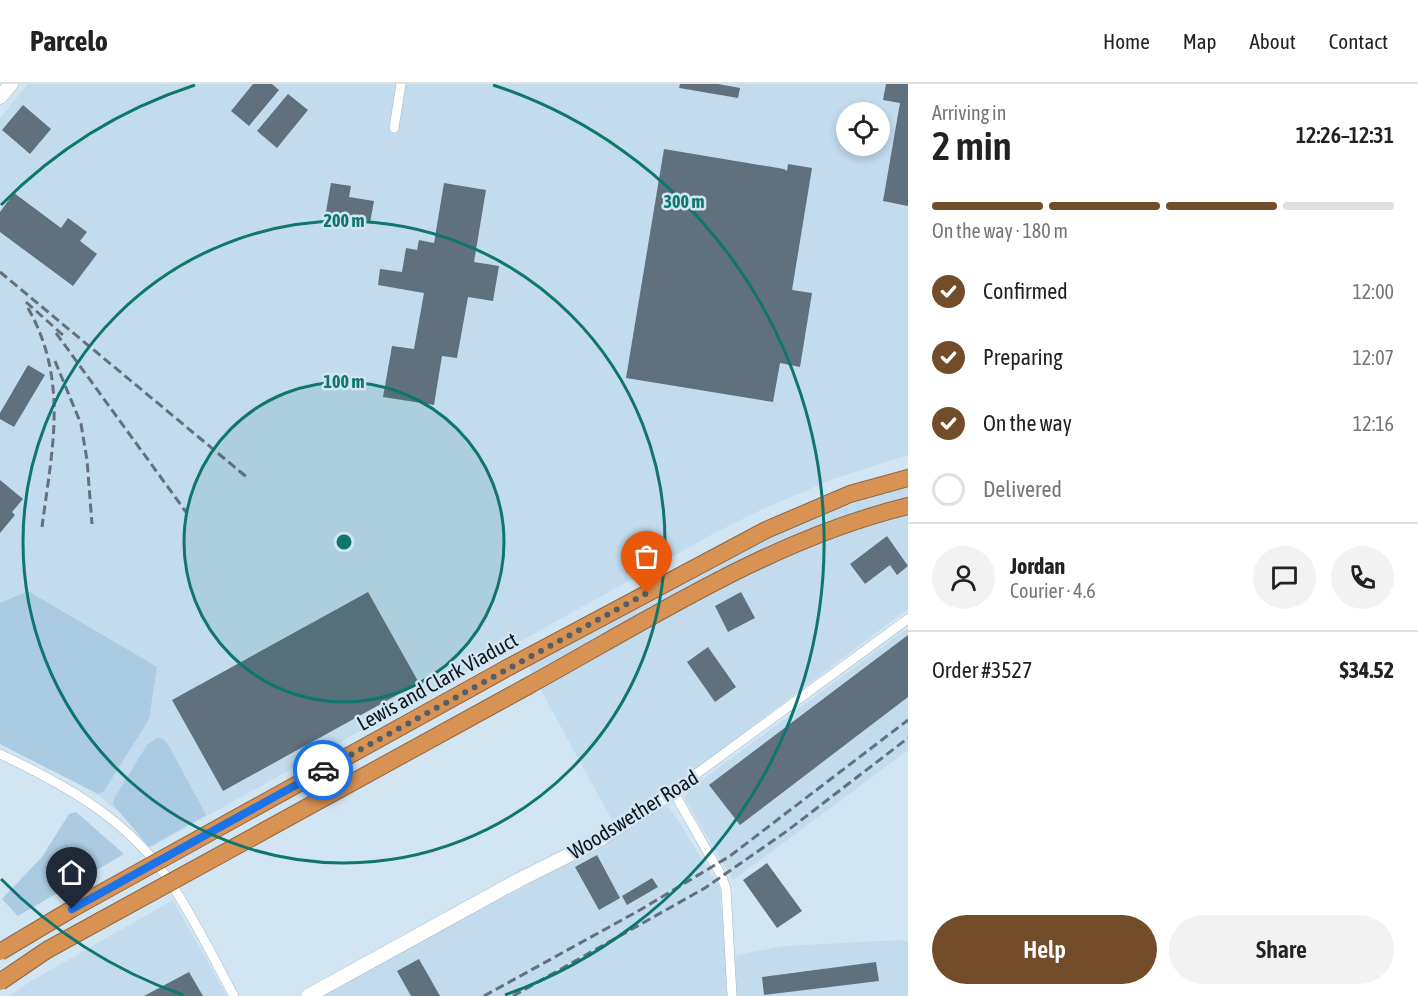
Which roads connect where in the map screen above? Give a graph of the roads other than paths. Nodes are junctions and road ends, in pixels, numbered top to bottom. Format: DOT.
graph roads {
  1 [pos="11,84"];
  2 [pos="401,84"];
  3 [pos="0,97"];
  4 [pos="394,128"];
  5 [pos="908,478"];
  6 [pos="908,506"];
  7 [pos="908,619"];
  8 [pos="0,754"];
  9 [pos="673,791"];
  10 [pos="0,952"];
  11 [pos="0,982"];
  12 [pos="234,996"];
  13 [pos="308,996"];
  14 [pos="732,996"];
  1 -- 3 [label="street"];
  2 -- 4 [label="street"];
  5 -- 10 [label="highway, Lewis and Clark Viaduct, bridge"];
  6 -- 11 [label="highway, bridge"];
  7 -- 9 [label="street, Woodswether Road"];
  8 -- 12 [label="street"];
  9 -- 13 [label="street, Woodswether Road"];
  9 -- 14 [label="street"];
}
